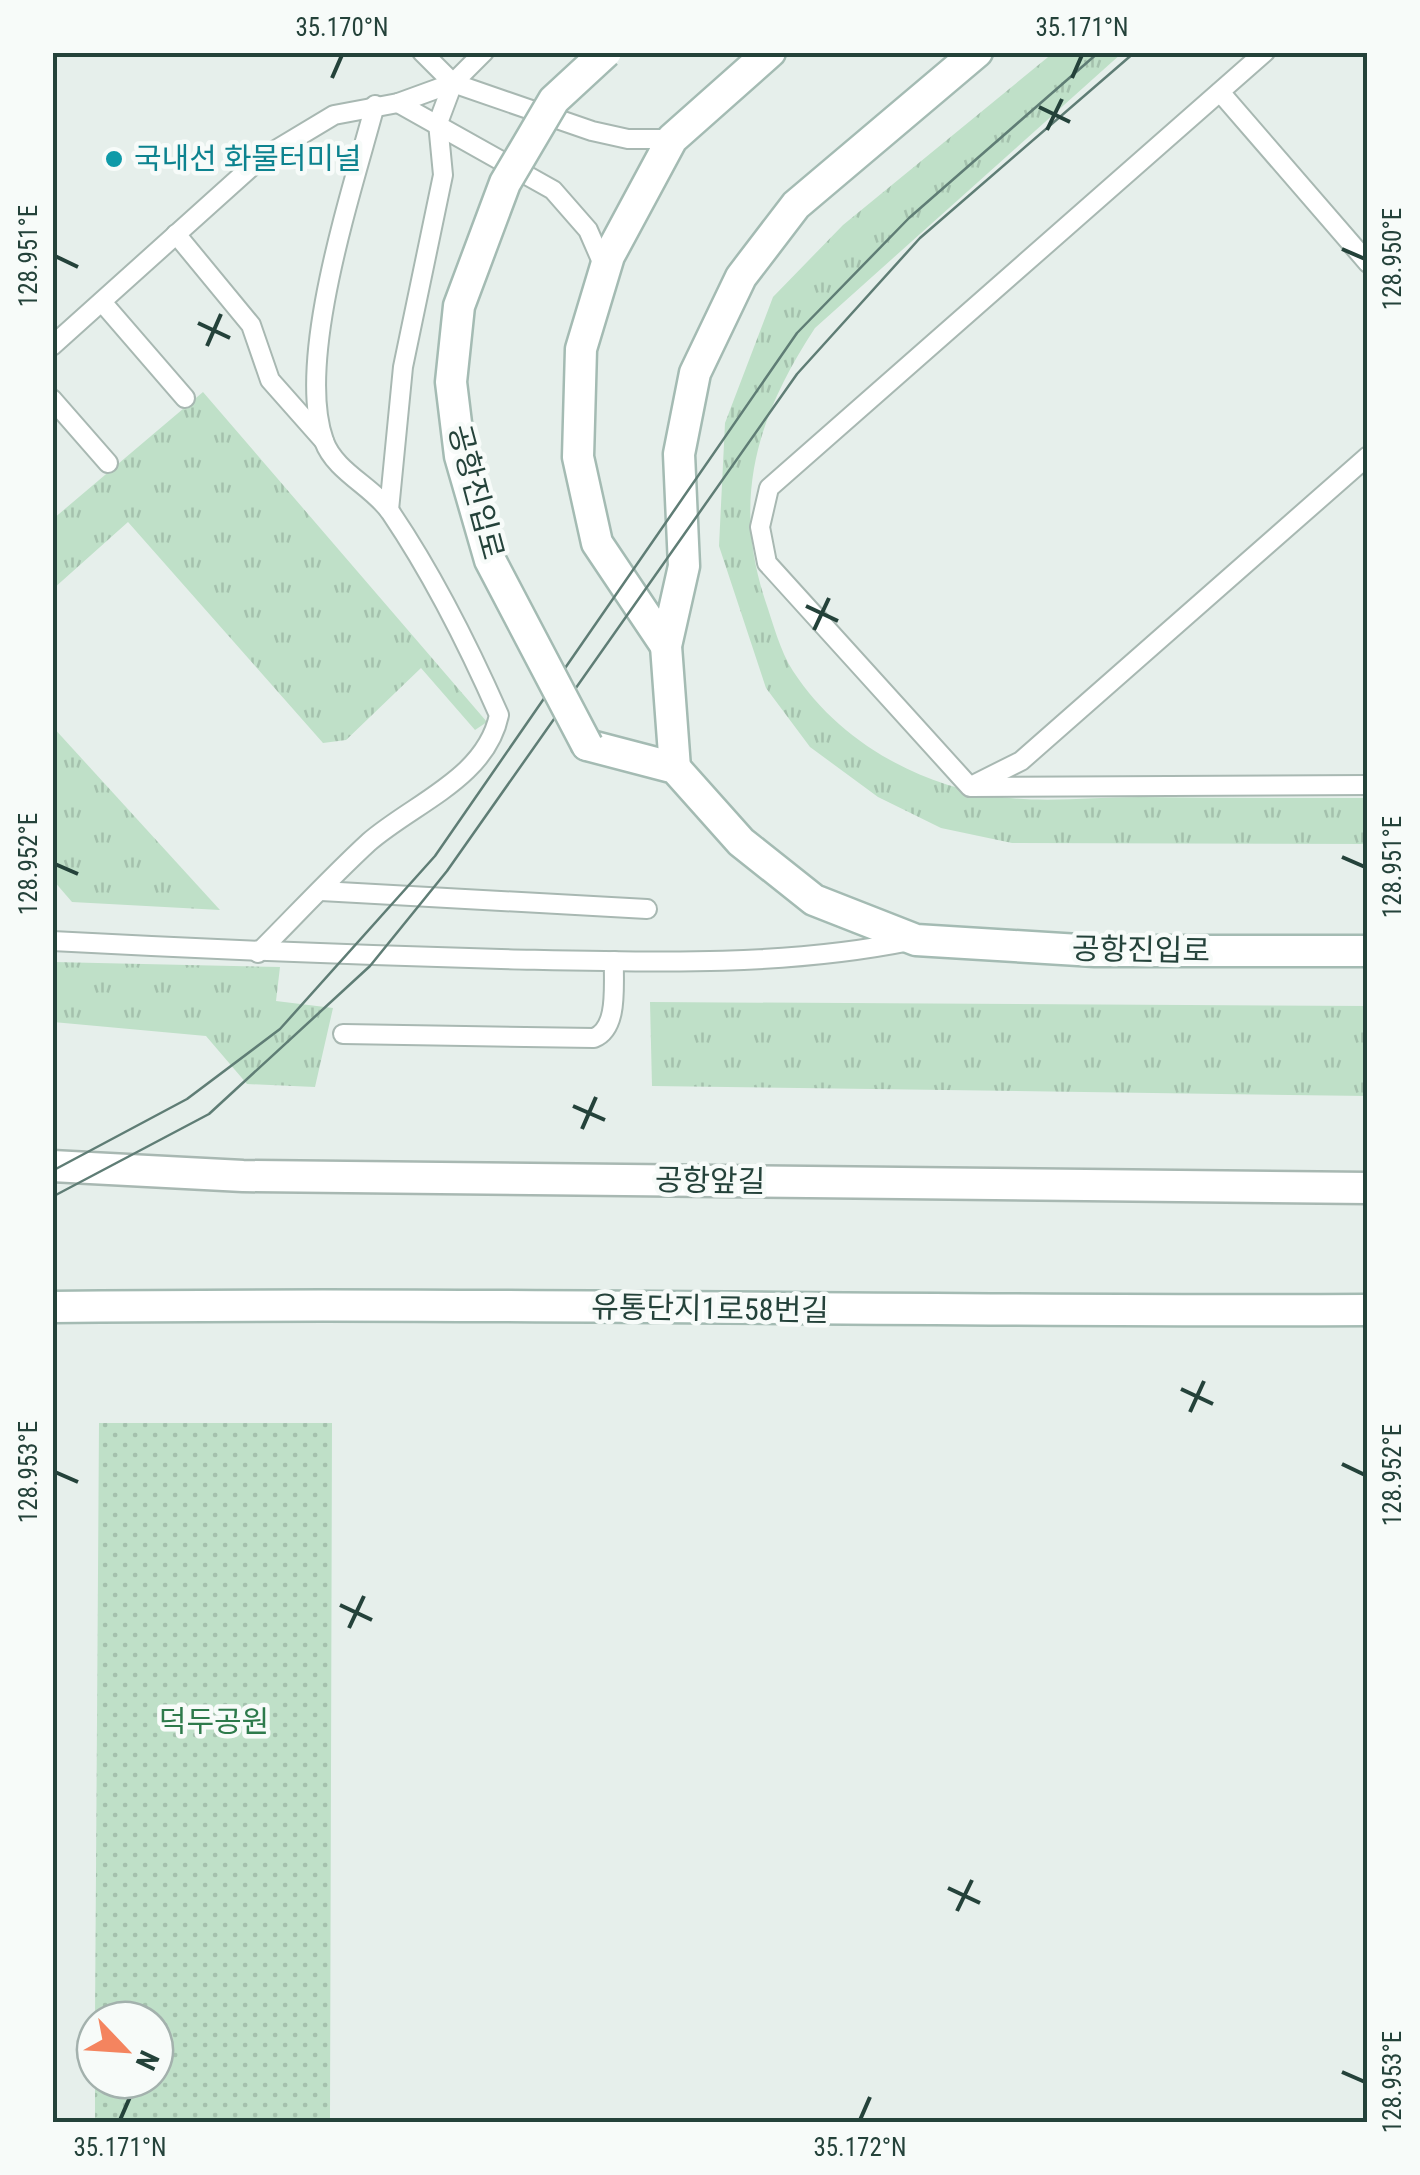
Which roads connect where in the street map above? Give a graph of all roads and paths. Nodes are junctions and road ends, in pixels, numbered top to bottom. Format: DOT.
graph roads {
  1 [pos="422,52"];
  2 [pos="484,52"];
  3 [pos="606,52"];
  4 [pos="770,52"];
  5 [pos="977,52"];
  6 [pos="1266,52"];
  7 [pos="453,83"];
  8 [pos="1220,92"];
  9 [pos="398,103"];
  10 [pos="375,104"];
  11 [pos="438,122"];
  12 [pos="672,138"];
  13 [pos="176,234"];
  14 [pos="1368,263"];
  15 [pos="604,269"];
  16 [pos="102,302"];
  17 [pos="52,346"];
  18 [pos="185,398"];
  19 [pos="52,400"];
  20 [pos="324,442"];
  21 [pos="1368,456"];
  22 [pos="108,462"];
  23 [pos="389,510"];
  24 [pos="666,646"];
  25 [pos="675,768"];
  26 [pos="1368,785"];
  27 [pos="970,787"];
  28 [pos="321,891"];
  29 [pos="648,908"];
  30 [pos="916,940"];
  31 [pos="52,941"];
  32 [pos="1368,951"];
  33 [pos="258,953"];
  34 [pos="614,961"];
  35 [pos="343,1034"];
  36 [pos="52,1166"];
  37 [pos="1368,1188"];
  38 [pos="52,1307"];
  39 [pos="1368,1310"];
  1 -- 7 [label="lane"];
  2 -- 7 [label="lane"];
  3 -- 25 [label="main road, 공항진입로, bridge"];
  4 -- 12 [label="main road"];
  5 -- 24 [label="main road"];
  6 -- 8 [label="lane"];
  7 -- 9 [label="lane"];
  7 -- 11 [label="lane"];
  7 -- 12 [label="lane"];
  8 -- 14 [label="lane"];
  8 -- 27 [label="lane"];
  9 -- 10 [label="lane"];
  9 -- 11 [label="lane"];
  10 -- 13 [label="lane"];
  10 -- 20 [label="lane"];
  11 -- 15 [label="lane"];
  11 -- 23 [label="lane"];
  12 -- 15 [label="main road"];
  13 -- 16 [label="lane"];
  13 -- 20 [label="lane"];
  15 -- 24 [label="main road"];
  16 -- 17 [label="lane"];
  16 -- 18 [label="lane"];
  19 -- 22 [label="lane"];
  20 -- 23 [label="lane"];
  21 -- 27 [label="lane"];
  23 -- 28 [label="lane"];
  24 -- 25 [label="main road"];
  25 -- 30 [label="main road, 공항진입로"];
  26 -- 27 [label="lane"];
  28 -- 29 [label="lane"];
  28 -- 33 [label="lane"];
  30 -- 32 [label="main road, 공항진입로"];
  30 -- 34 [label="lane"];
  31 -- 33 [label="lane"];
  33 -- 34 [label="lane"];
  34 -- 35 [label="lane"];
  36 -- 37 [label="main road, 공항앞길"];
  38 -- 39 [label="main road, 유통단지1로58번길"];
}
